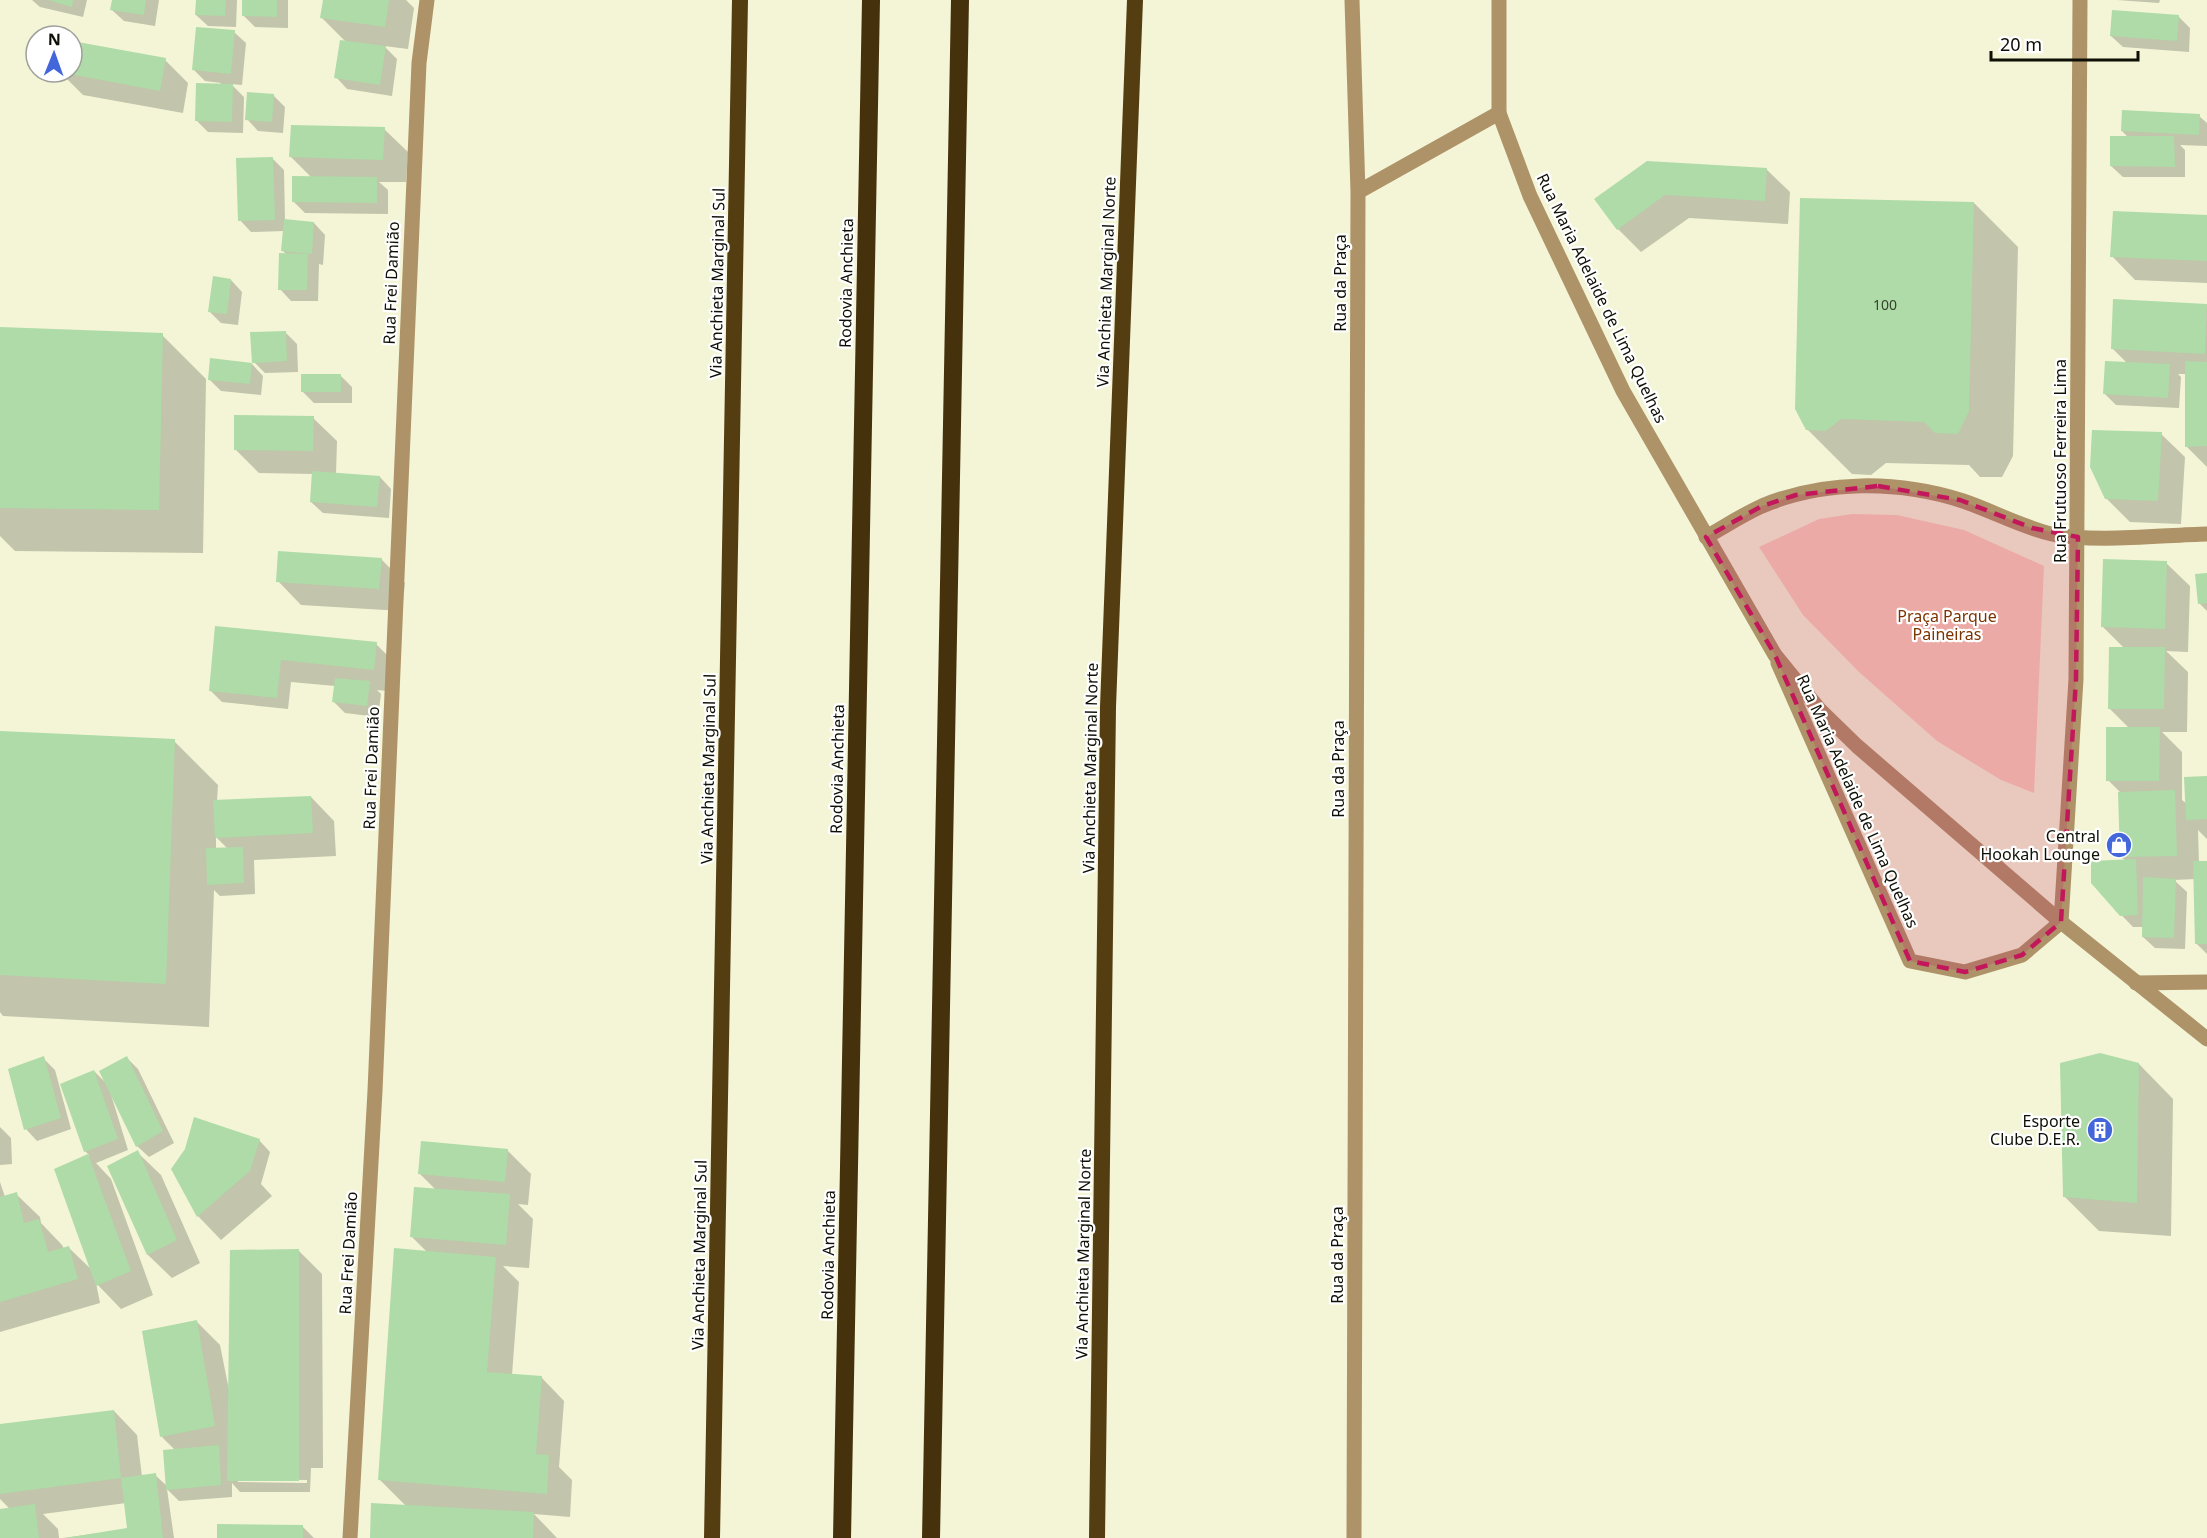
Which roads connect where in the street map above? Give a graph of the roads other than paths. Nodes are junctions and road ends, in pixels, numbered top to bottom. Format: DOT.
graph roads {
  1 [pos="426,0"];
  2 [pos="740,0"];
  3 [pos="872,0"];
  4 [pos="960,0"];
  5 [pos="1135,0"];
  6 [pos="1352,0"];
  7 [pos="1499,0"];
  8 [pos="2080,0"];
  9 [pos="1500,112"];
  10 [pos="1358,192"];
  11 [pos="2207,534"];
  12 [pos="1706,537"];
  13 [pos="2078,537"];
  14 [pos="1775,655"];
  15 [pos="2061,922"];
  16 [pos="2207,982"];
  17 [pos="2136,983"];
  18 [pos="2207,1039"];
  19 [pos="932,1481"];
  20 [pos="350,1538"];
  21 [pos="712,1538"];
  22 [pos="842,1538"];
  23 [pos="931,1538"];
  24 [pos="938,1538"];
  25 [pos="1097,1538"];
  26 [pos="1354,1538"];
  1 -- 20 [label="street, Rua Frei Damião"];
  2 -- 21 [label="highway, Via Anchieta Marginal Sul"];
  3 -- 22 [label="highway, Rodovia Anchieta"];
  4 -- 19 [label="highway"];
  5 -- 25 [label="highway, Via Anchieta Marginal Norte"];
  6 -- 10 [label="street, Rua da Praça"];
  7 -- 9 [label="street, Rua Maria Adelaide de Lima Quelhas"];
  8 -- 13 [label="street, Rua Frutuoso Ferreira Lima"];
  9 -- 10 [label="street"];
  9 -- 12 [label="street, Rua Maria Adelaide de Lima Quelhas"];
  10 -- 26 [label="street, Rua da Praça"];
  11 -- 13 [label="street"];
  12 -- 13 [label="street"];
  12 -- 14 [label="street, Rua Maria Adelaide de Lima Quelhas"];
  13 -- 15 [label="street, Rua Frutuoso Ferreira Lima"];
  14 -- 15 [label="street, Rua Maria Adelaide de Lima Quelhas"];
  14 -- 15 [label="street, Rua Maria Adelaide de Lima Quelhas"];
  15 -- 17 [label="street, Rua Maria Adelaide de Lima Quelhas"];
  16 -- 17 [label="street"];
  17 -- 18 [label="street, Rua Maria Adelaide de Lima Quelhas"];
  19 -- 23 [label="highway"];
  19 -- 24 [label="highway"];
}
